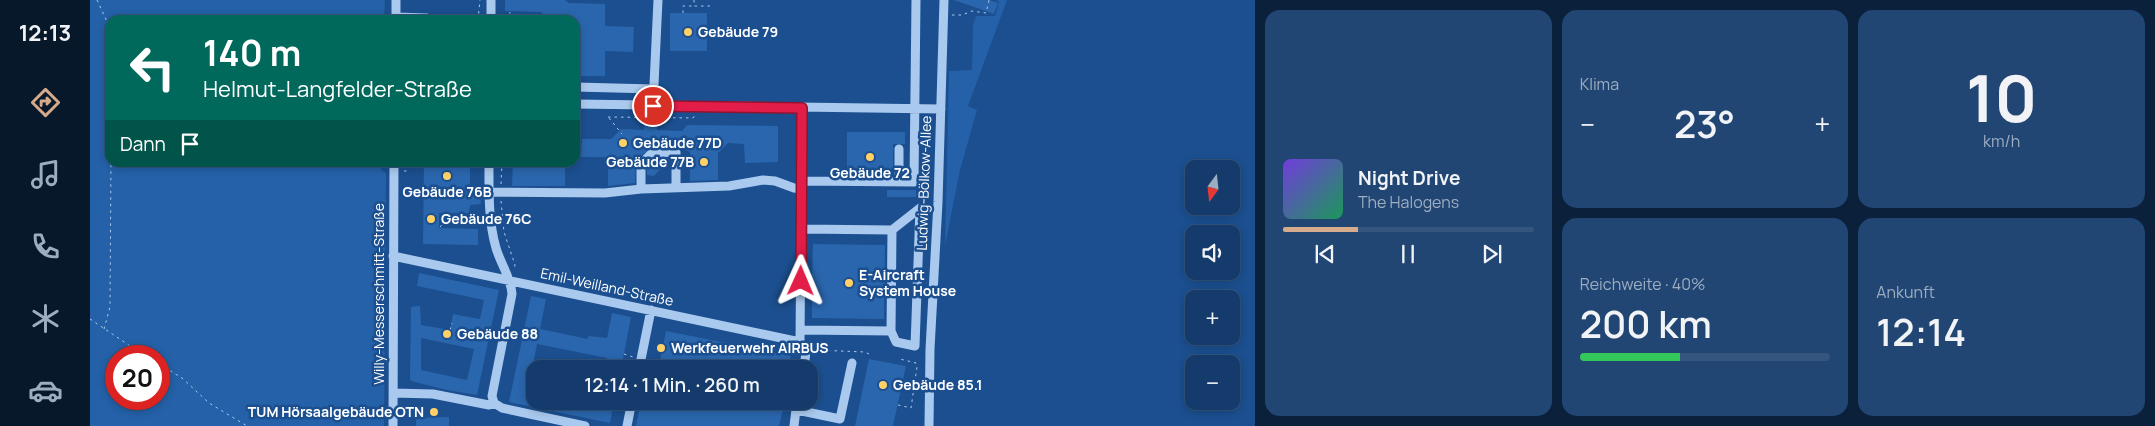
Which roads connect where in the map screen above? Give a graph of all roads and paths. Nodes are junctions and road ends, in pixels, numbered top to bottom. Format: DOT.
graph roads {
  1 [pos="97,0"];
  2 [pos="396,0"];
  3 [pos="480,0"];
  4 [pos="491,0"];
  5 [pos="658,0"];
  6 [pos="694,0"];
  7 [pos="916,0"];
  8 [pos="944,0"];
  9 [pos="988,0"];
  10 [pos="694,6"];
  11 [pos="711,6"];
  12 [pos="510,12"];
  13 [pos="683,13"];
  14 [pos="396,15"];
  15 [pos="478,15"];
  16 [pos="491,15"];
  17 [pos="510,15"];
  18 [pos="951,15"];
  19 [pos="105,17"];
  20 [pos="580,87"];
  21 [pos="654,90"];
  22 [pos="580,104"];
  23 [pos="653,106"];
  24 [pos="700,107"];
  25 [pos="802,108"];
  26 [pos="914,108"];
  27 [pos="940,109"];
  28 [pos="622,134"];
  29 [pos="899,149"];
  30 [pos="111,167"];
  31 [pos="394,167"];
  32 [pos="489,167"];
  33 [pos="502,167"];
  34 [pos="399,171"];
  35 [pos="410,172"];
  36 [pos="899,182"];
  37 [pos="801,185"];
  38 [pos="676,187"];
  39 [pos="641,189"];
  40 [pos="489,192"];
  41 [pos="501,192"];
  42 [pos="448,218"];
  43 [pos="440,227"];
  44 [pos="802,229"];
  45 [pos="892,230"];
  46 [pos="393,256"];
  47 [pos="512,281"];
  48 [pos="651,310"];
  49 [pos="90,319"];
  50 [pos="452,323"];
  51 [pos="104,329"];
  52 [pos="450,330"];
  53 [pos="800,330"];
  54 [pos="890,331"];
  55 [pos="800,342"];
  56 [pos="128,345"];
  57 [pos="806,351"];
  58 [pos="869,354"];
  59 [pos="641,360"];
  60 [pos="805,360"];
  61 [pos="900,360"];
  62 [pos="852,363"];
  63 [pos="170,371"];
  64 [pos="393,393"];
  65 [pos="494,404"];
  66 [pos="898,405"];
  67 [pos="630,410"];
  68 [pos="796,410"];
  69 [pos="810,410"];
  70 [pos="247,426"];
  71 [pos="393,426"];
  72 [pos="585,426"];
  73 [pos="627,426"];
  74 [pos="794,426"];
  75 [pos="929,426"];
  1 -- 19 [label="path"];
  2 -- 14 [label="street"];
  3 -- 15 [label="path"];
  4 -- 16 [label="street"];
  5 -- 21 [label="street"];
  6 -- 10 [label="path"];
  7 -- 26 [label="street"];
  8 -- 27 [label="street, Ludwig-Bölkow-Allee"];
  9 -- 18 [label="path"];
  10 -- 11 [label="path"];
  10 -- 13 [label="path"];
  12 -- 17 [label="path"];
  20 -- 21 [label="street"];
  21 -- 23 [label="street"];
  22 -- 23 [label="street"];
  23 -- 24 [label="street"];
  24 -- 25 [label="street"];
  24 -- 28 [label="path"];
  25 -- 26 [label="street"];
  25 -- 37 [label="street"];
  26 -- 27 [label="street"];
  26 -- 36 [label="street"];
  27 -- 75 [label="street, Ludwig-Bölkow-Allee"];
  29 -- 36 [label="street"];
  30 -- 51 [label="path"];
  31 -- 46 [label="street, Willy-Messerschmitt-Straße"];
  32 -- 40 [label="street"];
  33 -- 41 [label="path"];
  34 -- 35 [label="path"];
  36 -- 37 [label="street"];
  37 -- 38 [label="street"];
  37 -- 44 [label="street"];
  38 -- 39 [label="street"];
  38 -- 39 [label="street"];
  39 -- 41 [label="street"];
  40 -- 41 [label="street"];
  40 -- 47 [label="street"];
  41 -- 47 [label="path"];
  42 -- 43 [label="path"];
  44 -- 45 [label="street"];
  44 -- 53 [label="street"];
  45 -- 54 [label="street"];
  45 -- 54 [label="street"];
  46 -- 47 [label="street, Emil-Weilland-Straße"];
  46 -- 64 [label="street, Willy-Messerschmitt-Straße"];
  47 -- 48 [label="street, Emil-Weilland-Straße"];
  47 -- 65 [label="street"];
  48 -- 55 [label="street, Emil-Weilland-Straße"];
  48 -- 59 [label="street"];
  49 -- 51 [label="path"];
  50 -- 52 [label="path"];
  51 -- 56 [label="path"];
  53 -- 54 [label="street"];
  53 -- 55 [label="street"];
  55 -- 57 [label="street"];
  57 -- 58 [label="path"];
  57 -- 60 [label="street"];
  61 -- 66 [label="path"];
  62 -- 69 [label="street"];
  63 -- 70 [label="path"];
  64 -- 65 [label="street"];
  64 -- 71 [label="street, Willy-Messerschmitt-Straße"];
  65 -- 72 [label="street"];
  67 -- 73 [label="street"];
  68 -- 74 [label="street"];
}
